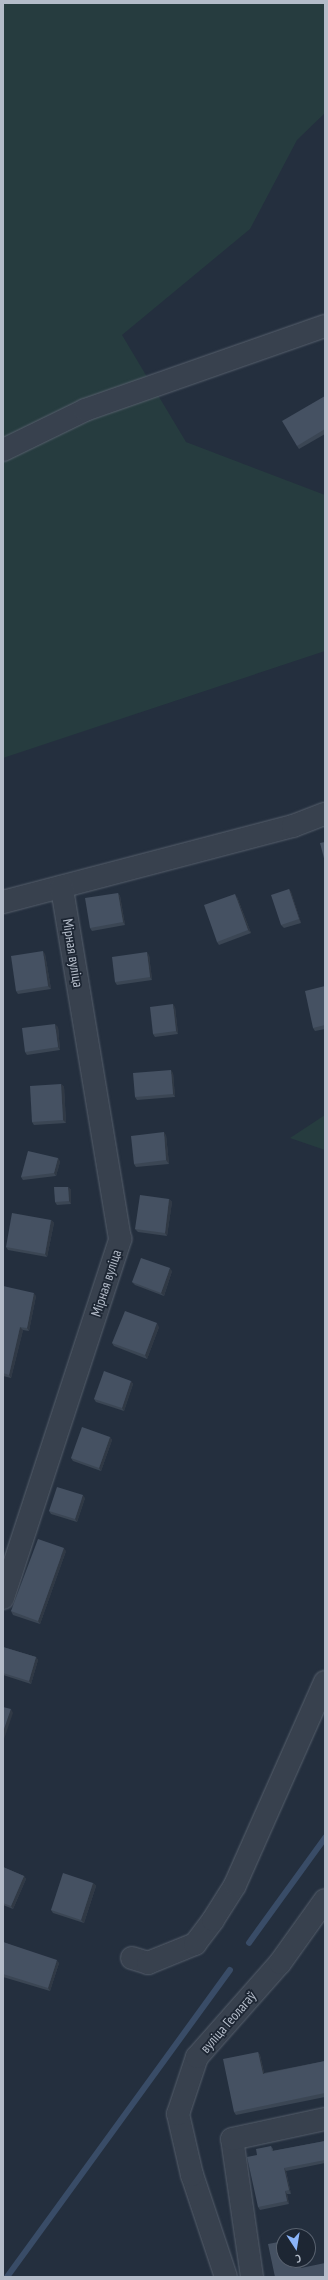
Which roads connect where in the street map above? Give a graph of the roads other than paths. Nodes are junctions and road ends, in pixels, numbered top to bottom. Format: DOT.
graph roads {
  1 [pos="325,326"];
  2 [pos="3,450"];
  3 [pos="325,814"];
  4 [pos="62,887"];
  5 [pos="3,902"];
  6 [pos="3,1598"];
  7 [pos="325,1682"];
  8 [pos="325,1900"];
  9 [pos="132,1958"];
  10 [pos="325,2119"];
  11 [pos="226,2277"];
  12 [pos="252,2277"];
  1 -- 2 [label="street"];
  3 -- 4 [label="street"];
  4 -- 5 [label="street"];
  4 -- 6 [label="street, Мірная вуліца"];
  7 -- 9 [label="street"];
  8 -- 11 [label="street, вуліца Геолагаў"];
  10 -- 12 [label="street"];
}
